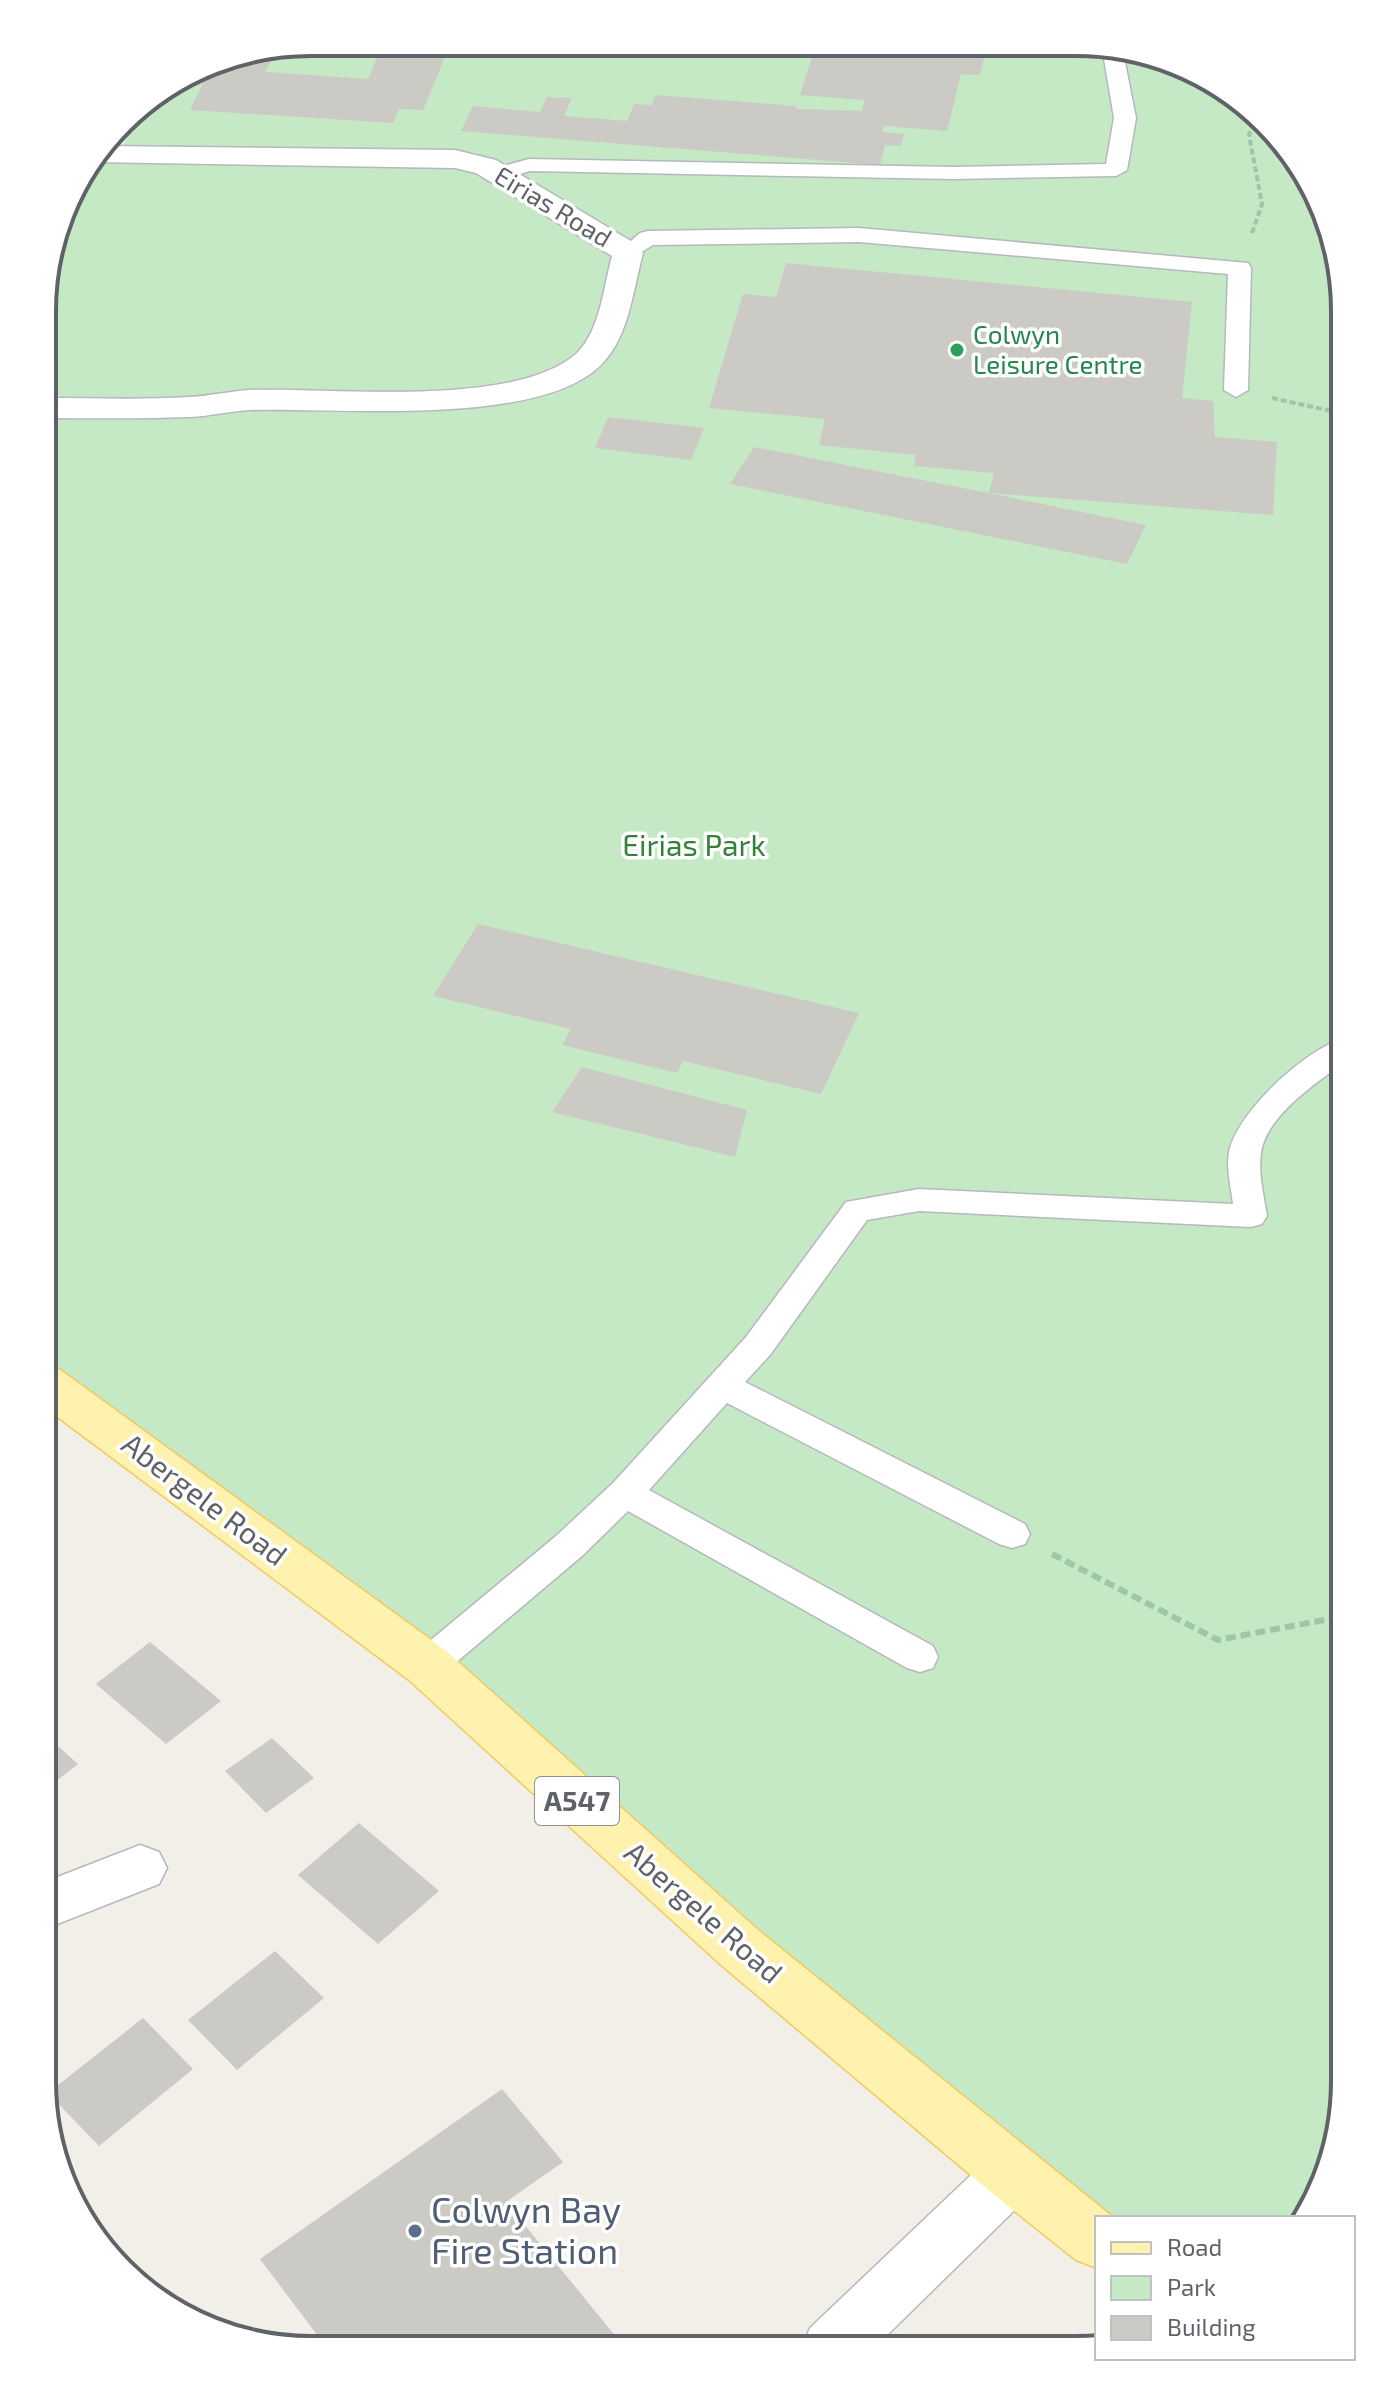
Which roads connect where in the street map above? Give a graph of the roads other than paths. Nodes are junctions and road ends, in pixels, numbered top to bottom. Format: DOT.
graph roads {
  1 [pos="1114,59"];
  2 [pos="110,155"];
  3 [pos="500,174"];
  4 [pos="628,253"];
  5 [pos="1236,390"];
  6 [pos="56,408"];
  7 [pos="1331,1056"];
  8 [pos="723,1386"];
  9 [pos="56,1391"];
  10 [pos="625,1493"];
  11 [pos="1012,1534"];
  12 [pos="920,1657"];
  13 [pos="427,1665"];
  14 [pos="140,1868"];
  15 [pos="56,1901"];
  16 [pos="1012,2174"];
  17 [pos="1095,2238"];
  18 [pos="844,2336"];
  1 -- 3 [label="lane"];
  2 -- 3 [label="street, Eirias Road"];
  3 -- 4 [label="street, Eirias Road"];
  4 -- 5 [label="lane"];
  4 -- 6 [label="street, Eirias Road"];
  7 -- 8 [label="lane"];
  8 -- 10 [label="lane"];
  8 -- 11 [label="lane"];
  9 -- 13 [label="main road, Abergele Road / A547"];
  10 -- 12 [label="lane"];
  10 -- 13 [label="lane"];
  13 -- 16 [label="main road, Abergele Road / A547"];
  14 -- 15 [label="street"];
  16 -- 17 [label="main road, Abergele Road / A547"];
  16 -- 18 [label="street"];
}
